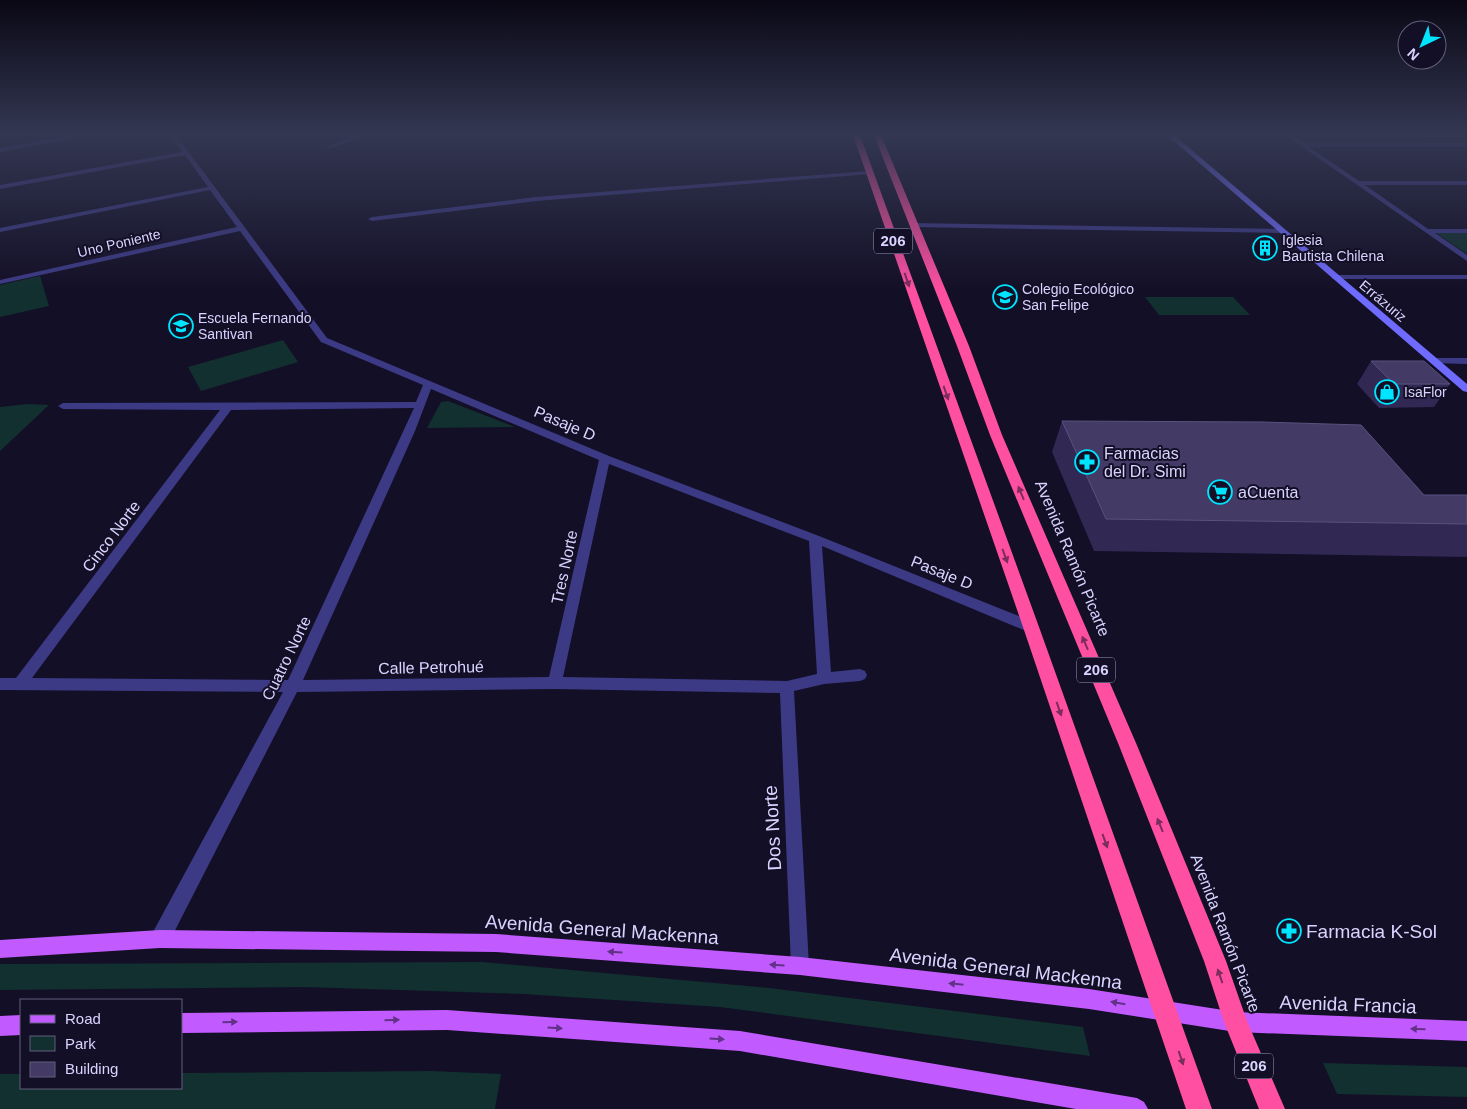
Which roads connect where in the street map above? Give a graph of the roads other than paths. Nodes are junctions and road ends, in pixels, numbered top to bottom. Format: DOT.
graph roads {
  1 [pos="693,187"];
  2 [pos="874,187"];
  3 [pos="898,187"];
  4 [pos="1230,187"];
  5 [pos="1364,187"];
  6 [pos="212,188"];
  7 [pos="372,219"];
  8 [pos="914,225"];
  9 [pos="243,228"];
  10 [pos="0,230"];
  11 [pos="1281,231"];
  12 [pos="1427,231"];
  13 [pos="1467,231"];
  14 [pos="1467,259"];
  15 [pos="1335,277"];
  16 [pos="1467,277"];
  17 [pos="0,282"];
  18 [pos="1434,360"];
  19 [pos="1467,361"];
  20 [pos="428,384"];
  21 [pos="1467,389"];
  22 [pos="419,405"];
  23 [pos="63,406"];
  24 [pos="228,407"];
  25 [pos="605,458"];
  26 [pos="815,539"];
  27 [pos="1031,627"];
  28 [pos="860,675"];
  29 [pos="824,678"];
  30 [pos="555,683"];
  31 [pos="0,684"];
  32 [pos="20,684"];
  33 [pos="293,686"];
  34 [pos="787,687"];
  35 [pos="160,939"];
  36 [pos="0,949"];
  37 [pos="800,966"];
  38 [pos="1166,1012"];
  39 [pos="1197,1016"];
  40 [pos="1236,1022"];
  41 [pos="182,1023"];
  42 [pos="20,1025"];
  43 [pos="0,1026"];
  44 [pos="1467,1031"];
  45 [pos="1137,1109"];
  46 [pos="1199,1109"];
  47 [pos="1272,1109"];
  1 -- 7 [label="street"];
  2 -- 27 [label="highway, 206, one-way"];
  3 -- 8 [label="highway, Avenida Ramón Picarte / 206"];
  4 -- 11 [label="street, Errázuriz"];
  5 -- 12 [label="street"];
  6 -- 9 [label="street, Pasaje D"];
  6 -- 10 [label="street"];
  8 -- 11 [label="street"];
  40 -- 8 [label="highway, Avenida Ramón Picarte / 206, one-way"];
  9 -- 17 [label="street, Uno Poniente"];
  9 -- 20 [label="street, Pasaje D"];
  11 -- 15 [label="street, Errázuriz"];
  12 -- 13 [label="street"];
  12 -- 14 [label="street"];
  15 -- 16 [label="street"];
  15 -- 18 [label="street, Errázuriz"];
  18 -- 19 [label="street"];
  18 -- 21 [label="street, Errázuriz"];
  20 -- 22 [label="street, Cuatro Norte"];
  20 -- 25 [label="street, Pasaje D"];
  22 -- 24 [label="street"];
  22 -- 33 [label="street, Cuatro Norte"];
  23 -- 24 [label="street"];
  24 -- 32 [label="street, Cinco Norte"];
  25 -- 26 [label="street, Pasaje D"];
  25 -- 30 [label="street, Tres Norte"];
  26 -- 27 [label="street, Pasaje D"];
  26 -- 29 [label="street"];
  27 -- 38 [label="highway, 206, one-way"];
  28 -- 29 [label="street, Calle Petrohué"];
  29 -- 34 [label="street, Calle Petrohué"];
  30 -- 33 [label="street, Calle Petrohué"];
  30 -- 34 [label="street, Calle Petrohué"];
  31 -- 32 [label="street, Calle Petrohué"];
  32 -- 33 [label="street, Calle Petrohué"];
  33 -- 35 [label="street, Cuatro Norte"];
  34 -- 37 [label="street, Dos Norte"];
  35 -- 36 [label="main road, Avenida General Mackenna"];
  37 -- 35 [label="main road, Avenida General Mackenna, one-way"];
  38 -- 37 [label="main road, Avenida General Mackenna, one-way"];
  38 -- 39 [label="main road, Avenida General Mackenna"];
  38 -- 46 [label="highway, 206, one-way"];
  39 -- 40 [label="main road, Avenida Francia"];
  44 -- 40 [label="main road, Avenida Francia, one-way"];
  40 -- 47 [label="highway, Avenida Ramón Picarte / 206"];
  41 -- 45 [label="main road, one-way"];
  42 -- 43 [label="main road"];
}
